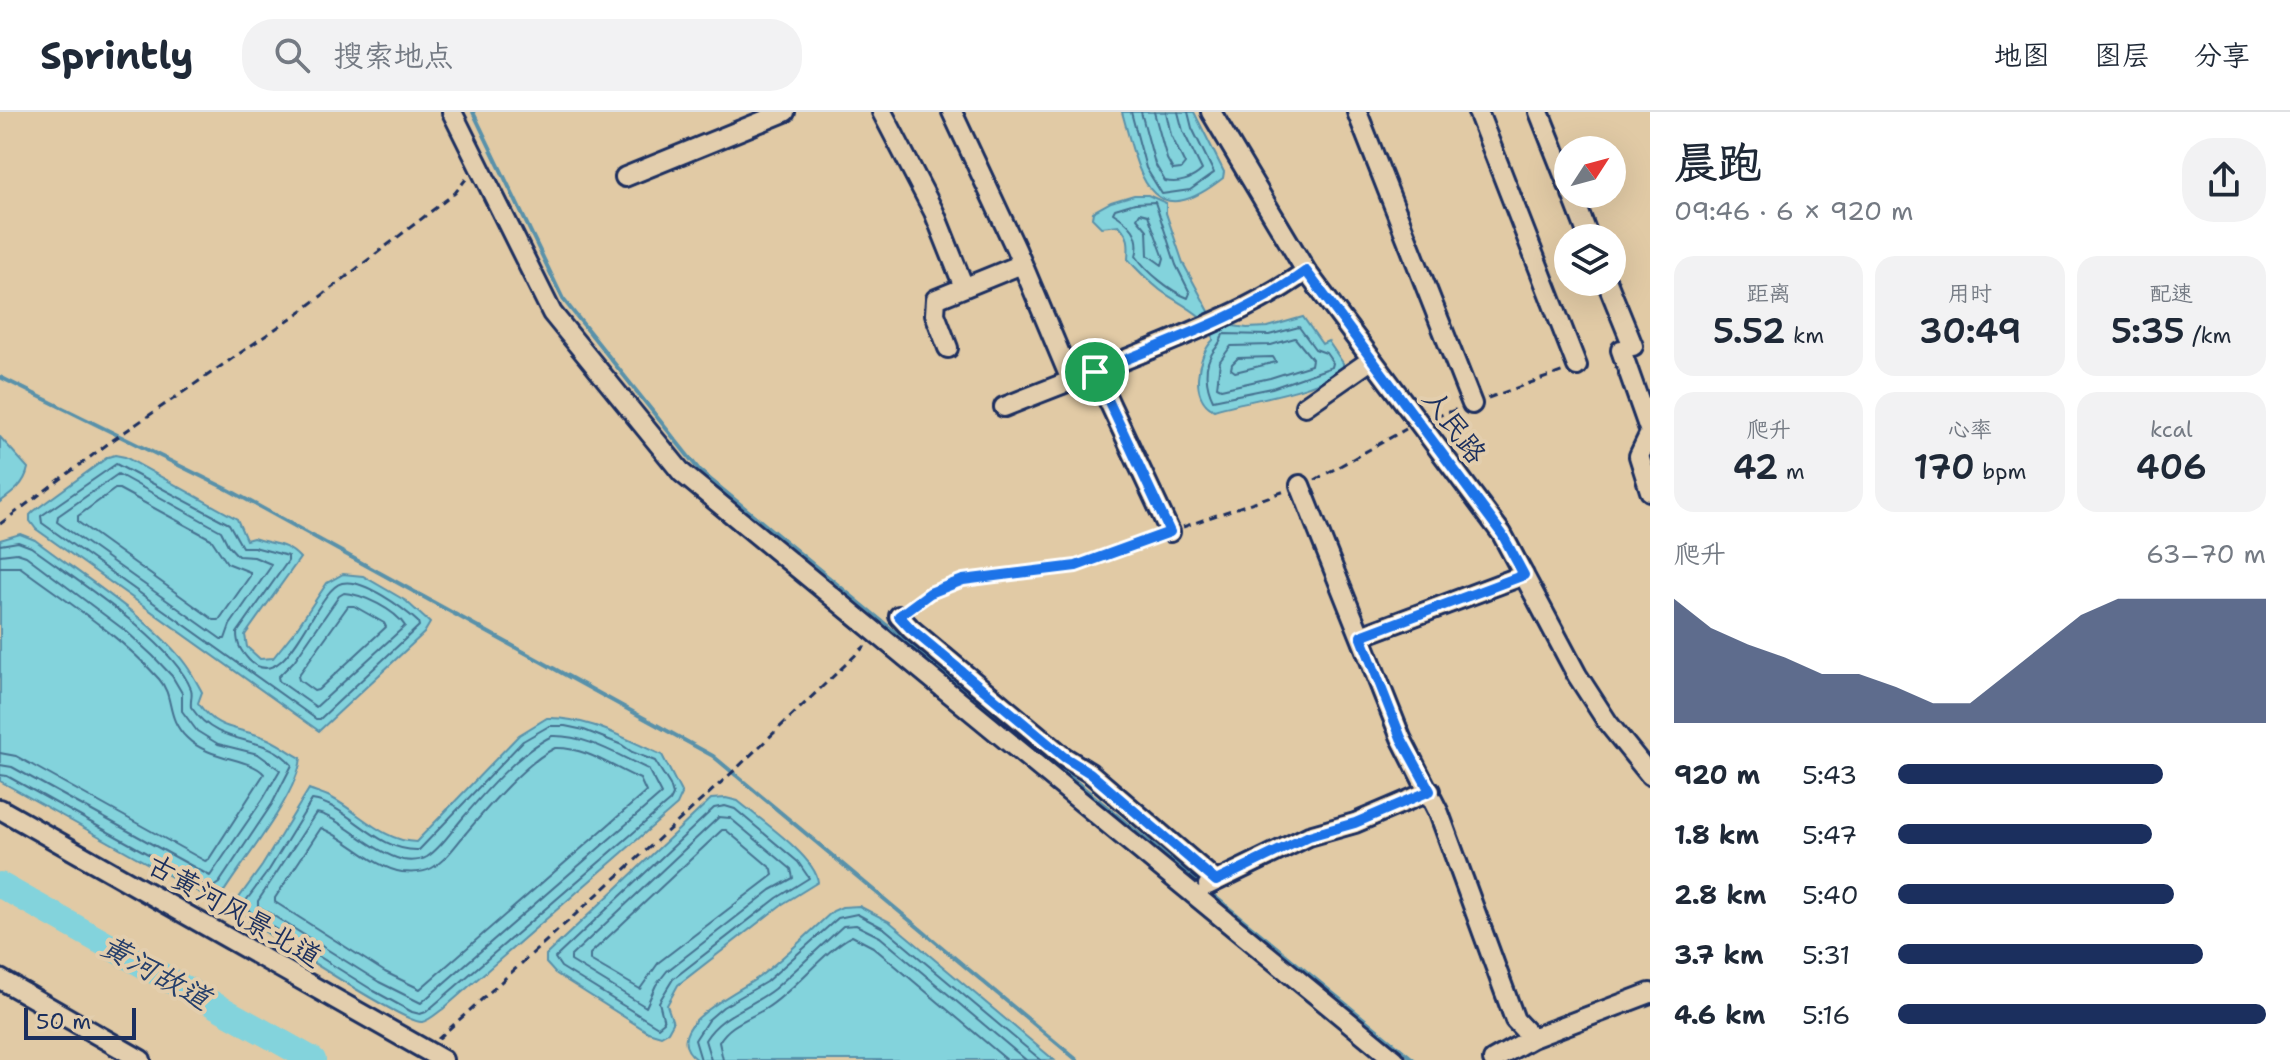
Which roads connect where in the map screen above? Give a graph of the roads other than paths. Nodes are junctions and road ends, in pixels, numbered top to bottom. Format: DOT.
graph roads {
  1 [pos="452,112"];
  2 [pos="785,112"];
  3 [pos="882,112"];
  4 [pos="952,112"];
  5 [pos="1211,112"];
  6 [pos="1357,112"];
  7 [pos="1478,112"];
  8 [pos="1539,112"];
  9 [pos="1554,150"];
  10 [pos="625,177"];
  11 [pos="1022,264"];
  12 [pos="1306,271"];
  13 [pos="964,287"];
  14 [pos="1611,296"];
  15 [pos="948,348"];
  16 [pos="1371,360"];
  17 [pos="1577,366"];
  18 [pos="1095,372"];
  19 [pos="1071,380"];
  20 [pos="1472,404"];
  21 [pos="1305,406"];
  22 [pos="1004,407"];
  23 [pos="1650,433"];
  24 [pos="1300,485"];
  25 [pos="1650,491"];
  26 [pos="1170,532"];
  27 [pos="1524,575"];
  28 [pos="899,616"];
  29 [pos="1361,636"];
  30 [pos="1650,775"];
  31 [pos="1430,791"];
  32 [pos="0,809"];
  33 [pos="1204,887"];
  34 [pos="0,979"];
  35 [pos="1650,993"];
  36 [pos="1532,1038"];
  37 [pos="141,1060"];
  38 [pos="443,1060"];
  39 [pos="1395,1060"];
  40 [pos="1493,1060"];
  1 -- 33 [label="street"];
  2 -- 10 [label="street"];
  3 -- 13 [label="street"];
  4 -- 11 [label="street"];
  5 -- 12 [label="street, 人民路"];
  6 -- 20 [label="street"];
  7 -- 17 [label="street"];
  8 -- 9 [label="street"];
  11 -- 13 [label="street"];
  11 -- 19 [label="street"];
  12 -- 16 [label="street, 人民路"];
  12 -- 18 [label="street"];
  13 -- 15 [label="street"];
  14 -- 23 [label="street"];
  16 -- 21 [label="street"];
  16 -- 27 [label="street, 人民路"];
  18 -- 19 [label="street"];
  18 -- 26 [label="street"];
  19 -- 22 [label="street"];
  23 -- 25 [label="street"];
  24 -- 29 [label="street"];
  27 -- 29 [label="street"];
  27 -- 30 [label="street, 人民路"];
  28 -- 33 [label="street"];
  29 -- 31 [label="street"];
  31 -- 33 [label="street"];
  31 -- 36 [label="street"];
  32 -- 38 [label="street, 古黄河风景北道"];
  33 -- 39 [label="street"];
  34 -- 37 [label="street"];
  35 -- 36 [label="street"];
  36 -- 40 [label="street"];
}
